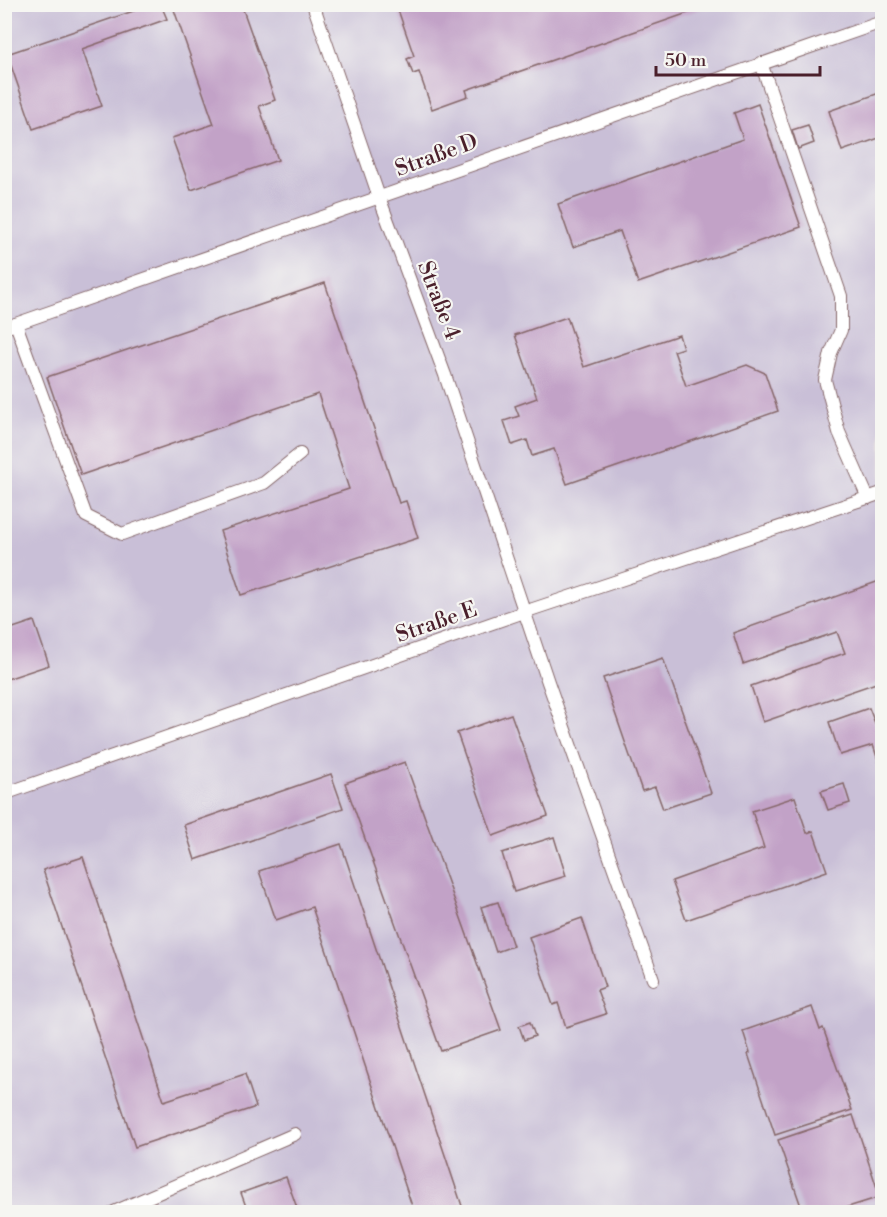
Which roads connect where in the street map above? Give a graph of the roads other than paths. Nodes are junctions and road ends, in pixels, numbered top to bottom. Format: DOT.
graph roads {
  1 [pos="313,4"];
  2 [pos="882,22"];
  3 [pos="761,63"];
  4 [pos="379,197"];
  5 [pos="10,326"];
  6 [pos="300,454"];
  7 [pos="882,493"];
  8 [pos="868,498"];
  9 [pos="524,612"];
  10 [pos="4,794"];
  11 [pos="653,979"];
  12 [pos="295,1134"];
  13 [pos="114,1212"];
  1 -- 4 [label="lane, Straße 4"];
  2 -- 3 [label="lane, Straße D"];
  3 -- 4 [label="lane, Straße D"];
  3 -- 8 [label="lane"];
  4 -- 5 [label="lane, Straße D"];
  4 -- 9 [label="lane, Straße 4"];
  5 -- 6 [label="lane"];
  7 -- 8 [label="lane, Straße E"];
  8 -- 9 [label="lane, Straße E"];
  9 -- 10 [label="lane, Straße E"];
  9 -- 11 [label="lane, Straße 4"];
  12 -- 13 [label="lane"];
}
